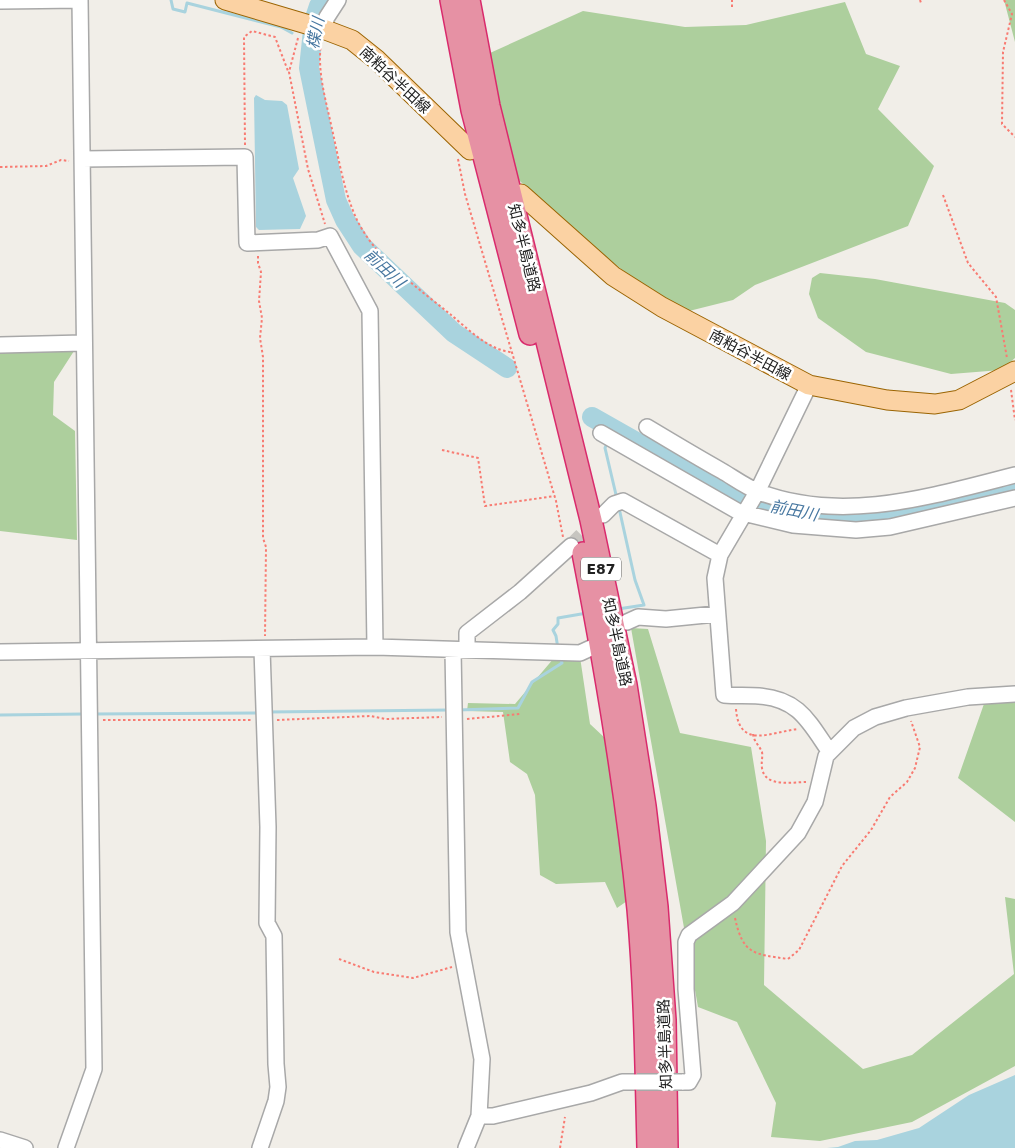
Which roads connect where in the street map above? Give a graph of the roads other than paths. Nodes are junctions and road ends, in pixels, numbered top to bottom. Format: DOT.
graph roads {
  1 [pos="80,0"];
  2 [pos="225,0"];
  3 [pos="338,0"];
  4 [pos="451,0"];
  5 [pos="469,0"];
  6 [pos="0,1"];
  7 [pos="312,26"];
  8 [pos="465,146"];
  9 [pos="82,160"];
  10 [pos="521,194"];
  11 [pos="83,343"];
  12 [pos="0,345"];
  13 [pos="1012,372"];
  14 [pos="809,385"];
  15 [pos="647,427"];
  16 [pos="601,433"];
  17 [pos="1015,476"];
  18 [pos="757,492"];
  19 [pos="1015,498"];
  20 [pos="745,514"];
  21 [pos="603,515"];
  22 [pos="568,548"];
  23 [pos="720,555"];
  24 [pos="716,614"];
  25 [pos="627,622"];
  26 [pos="375,647"];
  27 [pos="592,648"];
  28 [pos="264,649"];
  29 [pos="460,649"];
  30 [pos="87,650"];
  31 [pos="0,652"];
  32 [pos="1015,694"];
  33 [pos="829,751"];
  34 [pos="479,1116"];
  35 [pos="0,1140"];
  36 [pos="25,1148"];
  37 [pos="66,1148"];
  38 [pos="260,1148"];
  39 [pos="466,1148"];
  40 [pos="648,1148"];
  41 [pos="667,1148"];
  1 -- 6 [label="street"];
  1 -- 9 [label="street"];
  2 -- 7 [label="main road, 南粕谷半田線"];
  3 -- 7 [label="street"];
  4 -- 40 [label="highway, 知多半島道路 / E87"];
  5 -- 41 [label="highway, 知多半島道路 / E87"];
  7 -- 8 [label="main road, 南粕谷半田線"];
  9 -- 11 [label="street"];
  9 -- 26 [label="street"];
  10 -- 14 [label="main road, 南粕谷半田線"];
  11 -- 12 [label="street"];
  11 -- 30 [label="street"];
  13 -- 14 [label="main road, 南粕谷半田線"];
  14 -- 18 [label="street"];
  15 -- 18 [label="street"];
  16 -- 20 [label="street"];
  17 -- 18 [label="street"];
  18 -- 20 [label="street"];
  19 -- 20 [label="street"];
  20 -- 23 [label="street"];
  21 -- 23 [label="street"];
  22 -- 29 [label="street"];
  23 -- 24 [label="street"];
  24 -- 25 [label="street"];
  24 -- 33 [label="street"];
  26 -- 28 [label="street"];
  26 -- 29 [label="street"];
  27 -- 29 [label="street"];
  28 -- 30 [label="street"];
  28 -- 38 [label="street"];
  29 -- 34 [label="street"];
  30 -- 31 [label="street"];
  30 -- 37 [label="street"];
  32 -- 33 [label="street"];
  33 -- 34 [label="street, bridge"];
  34 -- 39 [label="street"];
  35 -- 36 [label="street"];
}
